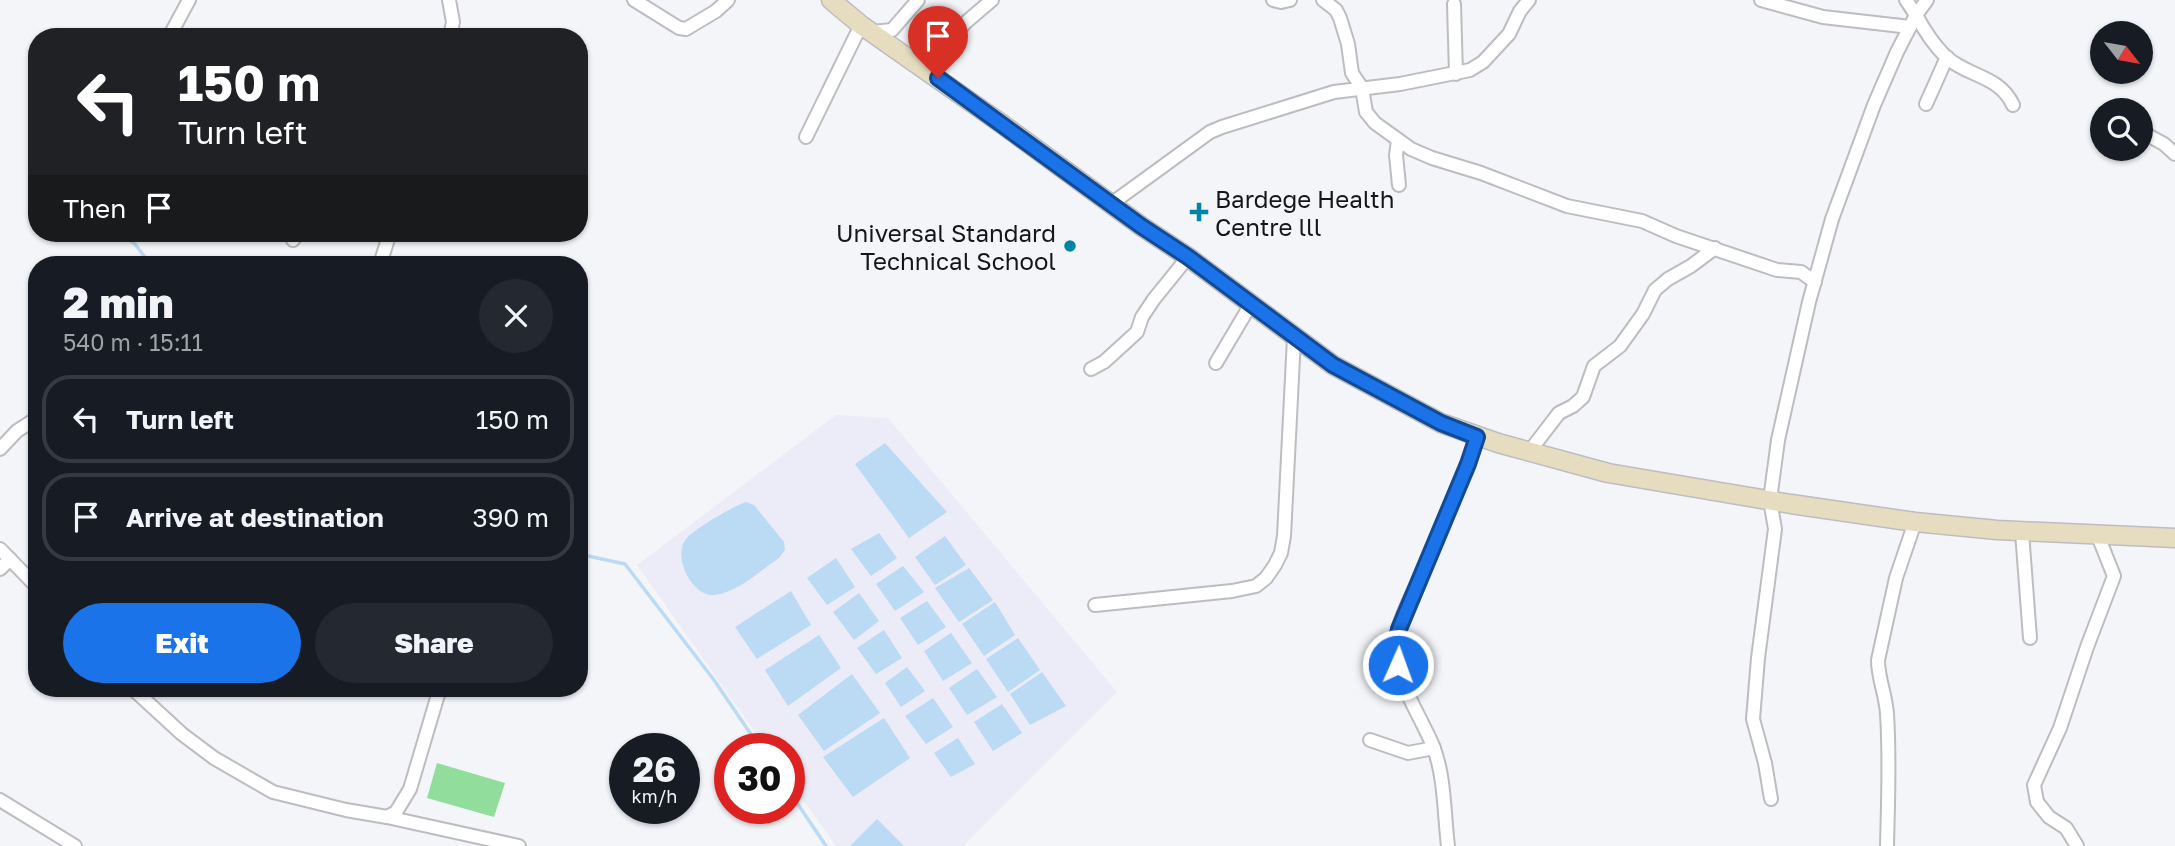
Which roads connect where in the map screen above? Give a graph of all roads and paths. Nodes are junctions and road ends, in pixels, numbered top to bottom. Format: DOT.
graph roads {
  1 [pos="189,0"];
  2 [pos="449,0"];
  3 [pos="634,0"];
  4 [pos="728,0"];
  5 [pos="831,0"];
  6 [pos="918,0"];
  7 [pos="992,0"];
  8 [pos="1273,0"];
  9 [pos="1290,0"];
  10 [pos="1323,0"];
  11 [pos="1529,0"];
  12 [pos="1761,0"];
  13 [pos="1906,0"];
  14 [pos="1927,0"];
  15 [pos="1454,4"];
  16 [pos="1520,5"];
  17 [pos="1911,25"];
  18 [pos="174,28"];
  19 [pos="452,28"];
  20 [pos="867,28"];
  21 [pos="1947,57"];
  22 [pos="918,65"];
  23 [pos="1456,74"];
  24 [pos="1362,88"];
  25 [pos="1926,104"];
  26 [pos="2013,105"];
  27 [pos="806,137"];
  28 [pos="2153,138"];
  29 [pos="1398,140"];
  30 [pos="2175,154"];
  31 [pos="1399,184"];
  32 [pos="1111,204"];
  33 [pos="1715,248"];
  34 [pos="1822,253"];
  35 [pos="1188,257"];
  36 [pos="1801,272"];
  37 [pos="1815,282"];
  38 [pos="1251,304"];
  39 [pos="1294,338"];
  40 [pos="1216,363"];
  41 [pos="1091,369"];
  42 [pos="28,424"];
  43 [pos="1477,437"];
  44 [pos="0,449"];
  45 [pos="1529,452"];
  46 [pos="1770,500"];
  47 [pos="1915,522"];
  48 [pos="2022,532"];
  49 [pos="2098,536"];
  50 [pos="2175,538"];
  51 [pos="0,549"];
  52 [pos="10,559"];
  53 [pos="0,569"];
  54 [pos="28,576"];
  55 [pos="1095,605"];
  56 [pos="2030,638"];
  57 [pos="142,697"];
  58 [pos="437,697"];
  59 [pos="1370,740"];
  60 [pos="1434,748"];
  61 [pos="1771,799"];
  62 [pos="0,800"];
  63 [pos="387,817"];
  64 [pos="75,846"];
  65 [pos="519,846"];
  66 [pos="1448,846"];
  67 [pos="1887,846"];
  68 [pos="2077,846"];
  1 -- 18 [label="street"];
  2 -- 19 [label="street"];
  3 -- 4 [label="street"];
  5 -- 20 [label="street"];
  6 -- 20 [label="street"];
  7 -- 22 [label="street"];
  8 -- 9 [label="street"];
  10 -- 24 [label="street"];
  11 -- 16 [label="street"];
  12 -- 17 [label="street"];
  13 -- 17 [label="street"];
  14 -- 17 [label="street"];
  15 -- 23 [label="street"];
  16 -- 23 [label="street"];
  17 -- 21 [label="street"];
  17 -- 34 [label="street"];
  20 -- 22 [label="street"];
  20 -- 27 [label="street"];
  21 -- 25 [label="street"];
  21 -- 26 [label="street"];
  22 -- 32 [label="street"];
  23 -- 24 [label="street"];
  24 -- 29 [label="street"];
  24 -- 32 [label="street"];
  28 -- 30 [label="street"];
  29 -- 31 [label="street"];
  29 -- 33 [label="street"];
  32 -- 35 [label="street"];
  33 -- 36 [label="street"];
  33 -- 45 [label="street"];
  34 -- 36 [label="street"];
  34 -- 37 [label="street"];
  35 -- 38 [label="street"];
  35 -- 41 [label="street"];
  36 -- 37 [label="street"];
  37 -- 46 [label="street"];
  38 -- 39 [label="street"];
  38 -- 40 [label="street"];
  39 -- 43 [label="street"];
  39 -- 55 [label="street"];
  42 -- 44 [label="street"];
  43 -- 45 [label="street"];
  43 -- 60 [label="street"];
  45 -- 46 [label="street"];
  46 -- 47 [label="street"];
  46 -- 61 [label="street"];
  47 -- 48 [label="street"];
  47 -- 67 [label="street"];
  48 -- 49 [label="street"];
  48 -- 56 [label="street"];
  49 -- 50 [label="street"];
  49 -- 68 [label="street"];
  51 -- 52 [label="street"];
  52 -- 53 [label="street"];
  52 -- 54 [label="street"];
  57 -- 63 [label="street"];
  58 -- 63 [label="street"];
  59 -- 60 [label="street"];
  60 -- 66 [label="street"];
  62 -- 64 [label="street"];
  63 -- 65 [label="street"];
}
